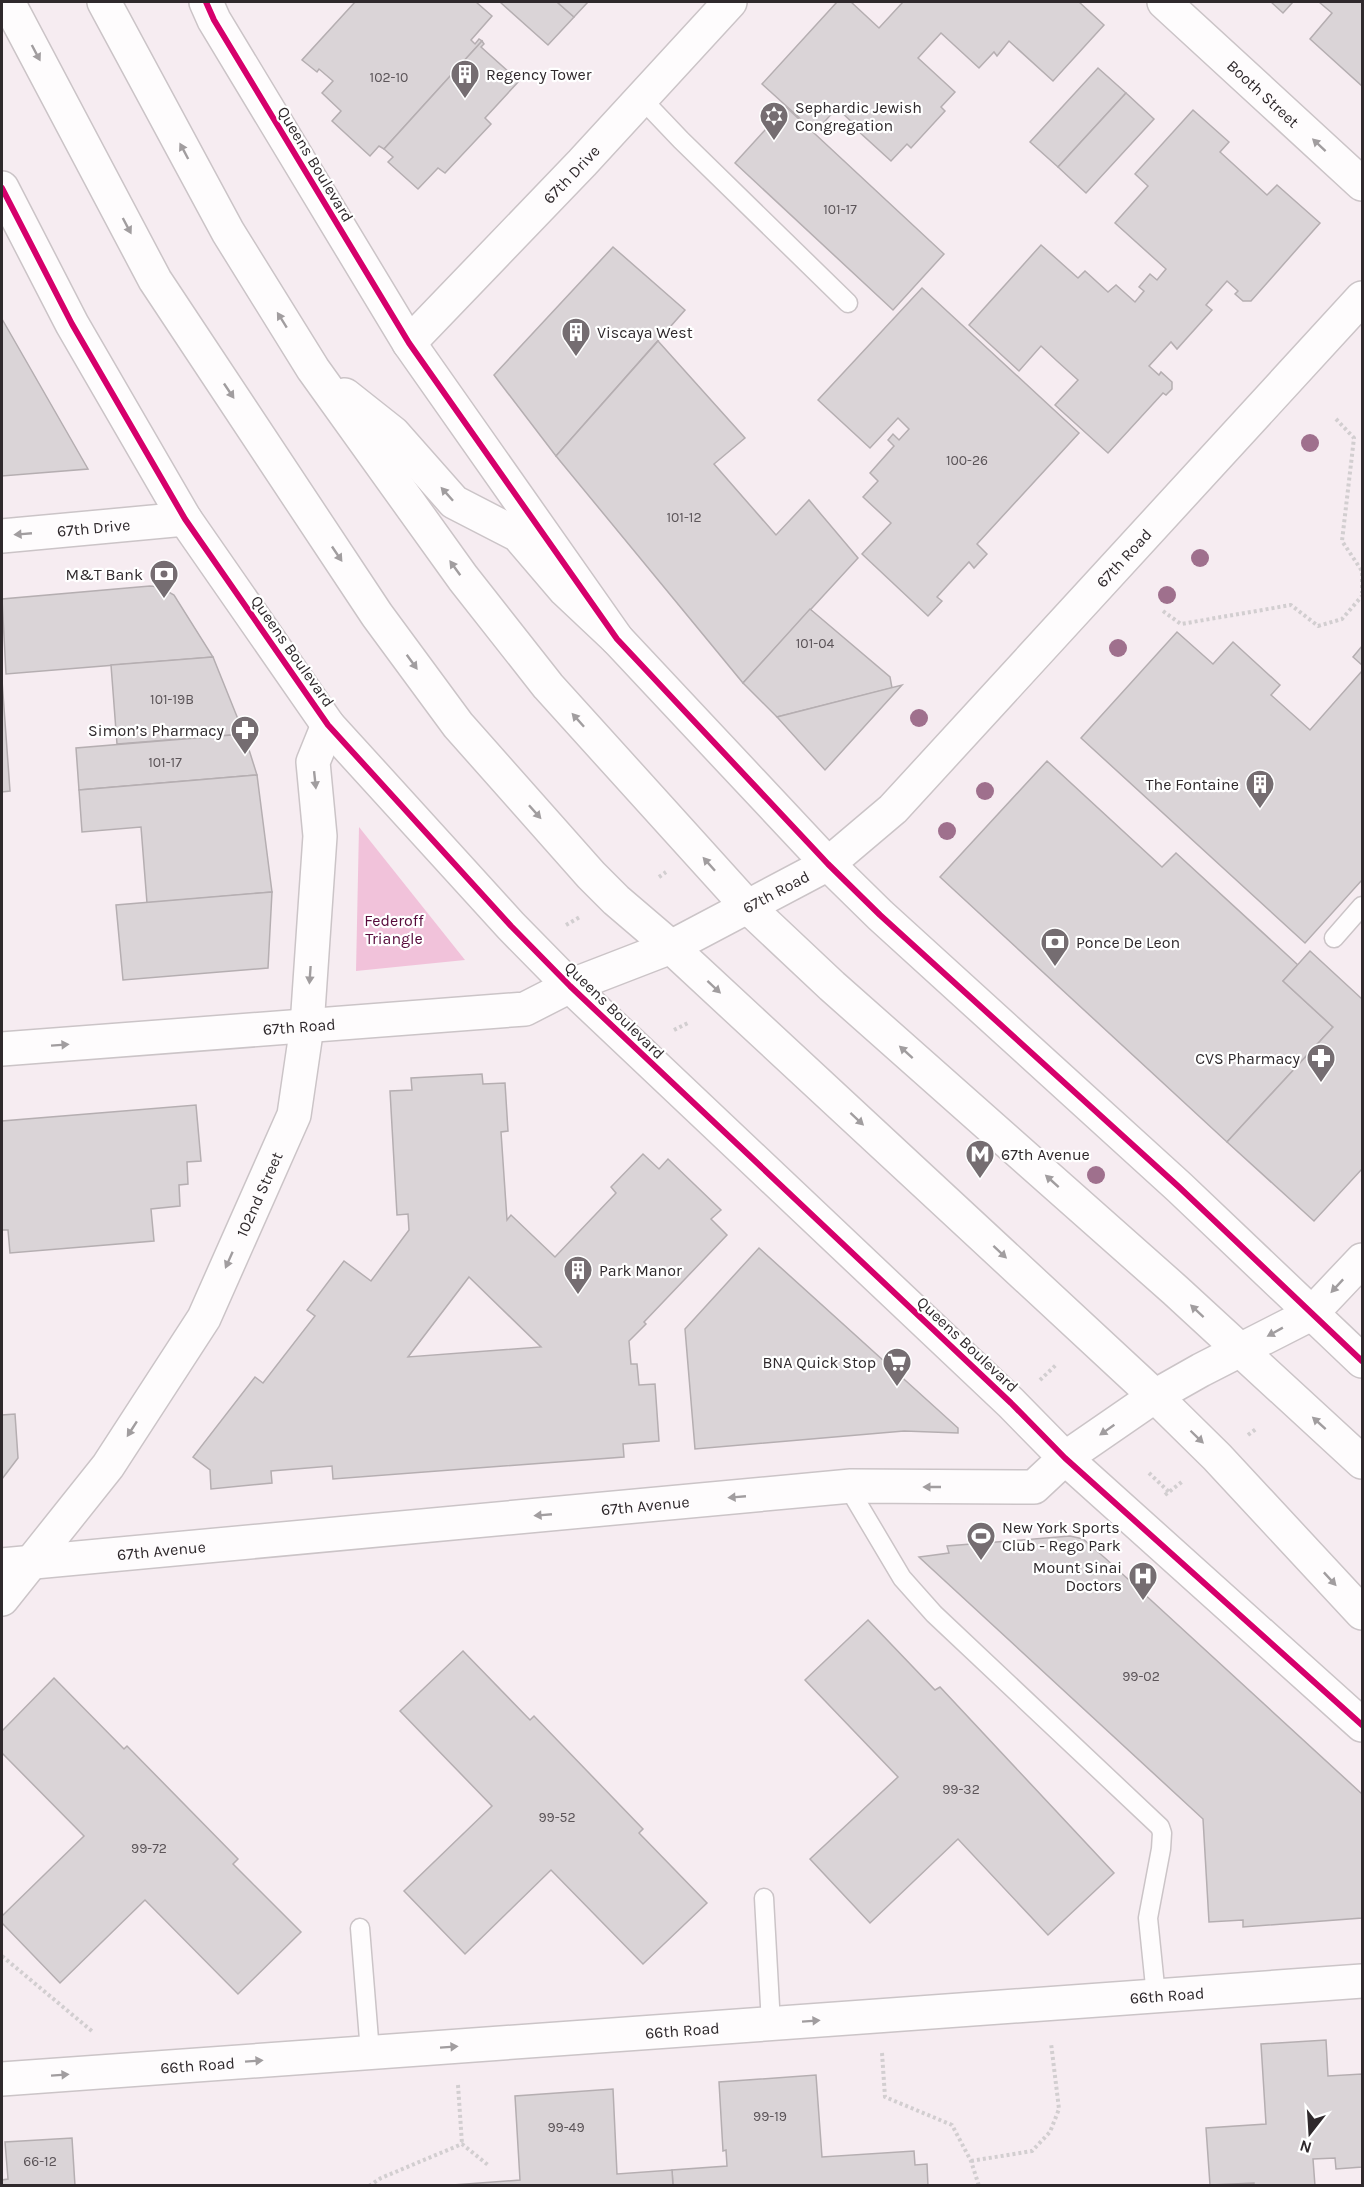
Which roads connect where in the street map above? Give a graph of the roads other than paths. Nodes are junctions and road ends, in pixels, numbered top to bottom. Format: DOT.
graph roads {
  1 [pos="8,2"];
  2 [pos="104,2"];
  3 [pos="206,2"];
  4 [pos="730,2"];
  5 [pos="1164,2"];
  6 [pos="641,98"];
  7 [pos="1362,184"];
  8 [pos="2,188"];
  9 [pos="1362,298"];
  10 [pos="848,303"];
  11 [pos="409,343"];
  12 [pos="313,369"];
  13 [pos="185,519"];
  14 [pos="2,536"];
  15 [pos="617,639"];
  16 [pos="327,725"];
  17 [pos="828,864"];
  18 [pos="1362,906"];
  19 [pos="748,907"];
  20 [pos="1334,938"];
  21 [pos="671,947"];
  22 [pos="570,986"];
  23 [pos="307,1026"];
  24 [pos="2,1049"];
  25 [pos="1362,1260"];
  26 [pos="1311,1314"];
  27 [pos="1240,1351"];
  28 [pos="1362,1361"];
  29 [pos="1155,1396"];
  30 [pos="1065,1458"];
  31 [pos="1362,1462"];
  32 [pos="848,1487"];
  33 [pos="17,1563"];
  34 [pos="2,1599"];
  35 [pos="1359,1614"];
  36 [pos="1362,1725"];
  37 [pos="764,1898"];
  38 [pos="360,1928"];
  39 [pos="1362,1981"];
  40 [pos="1156,1996"];
  41 [pos="771,2024"];
  42 [pos="369,2052"];
  43 [pos="2,2079"];
  1 -- 21 [label="street, one-way"];
  12 -- 2 [label="street, one-way"];
  3 -- 11 [label="street, Queens Boulevard"];
  4 -- 6 [label="street, 67th Drive"];
  7 -- 5 [label="street, Booth Street, one-way"];
  6 -- 10 [label="lane"];
  6 -- 11 [label="street, 67th Drive"];
  8 -- 13 [label="street, Queens Boulevard"];
  9 -- 17 [label="street, 67th Road"];
  11 -- 15 [label="street, Queens Boulevard"];
  15 -- 12 [label="street, one-way"];
  19 -- 12 [label="street, one-way"];
  13 -- 14 [label="street, 67th Drive, one-way"];
  13 -- 16 [label="street, Queens Boulevard"];
  15 -- 17 [label="street, Queens Boulevard"];
  16 -- 22 [label="street, Queens Boulevard"];
  16 -- 23 [label="street, 102nd Street, one-way"];
  17 -- 19 [label="street, 67th Road"];
  17 -- 26 [label="street, Queens Boulevard"];
  18 -- 20 [label="lane"];
  19 -- 21 [label="street, 67th Road"];
  27 -- 19 [label="street, one-way"];
  21 -- 22 [label="street, 67th Road"];
  21 -- 29 [label="street, one-way"];
  22 -- 23 [label="street, 67th Road"];
  22 -- 30 [label="street, Queens Boulevard"];
  24 -- 23 [label="street, 67th Road, one-way"];
  23 -- 33 [label="street, 102nd Street, one-way"];
  25 -- 26 [label="street, 67th Avenue, one-way"];
  26 -- 27 [label="street, 67th Avenue, one-way"];
  26 -- 28 [label="street, Queens Boulevard"];
  27 -- 29 [label="street, 67th Avenue"];
  31 -- 27 [label="street, one-way"];
  29 -- 30 [label="street, 67th Avenue, one-way"];
  29 -- 35 [label="street, one-way"];
  30 -- 32 [label="street, 67th Avenue, one-way"];
  30 -- 36 [label="street, Queens Boulevard"];
  32 -- 33 [label="street, 67th Avenue, one-way"];
  32 -- 40 [label="lane"];
  33 -- 34 [label="street, 102nd Street"];
  37 -- 41 [label="lane"];
  38 -- 42 [label="lane"];
  39 -- 40 [label="street, 66th Road"];
  41 -- 40 [label="street, 66th Road, one-way"];
  42 -- 41 [label="street, 66th Road, one-way"];
  43 -- 42 [label="street, 66th Road, one-way"];
}
